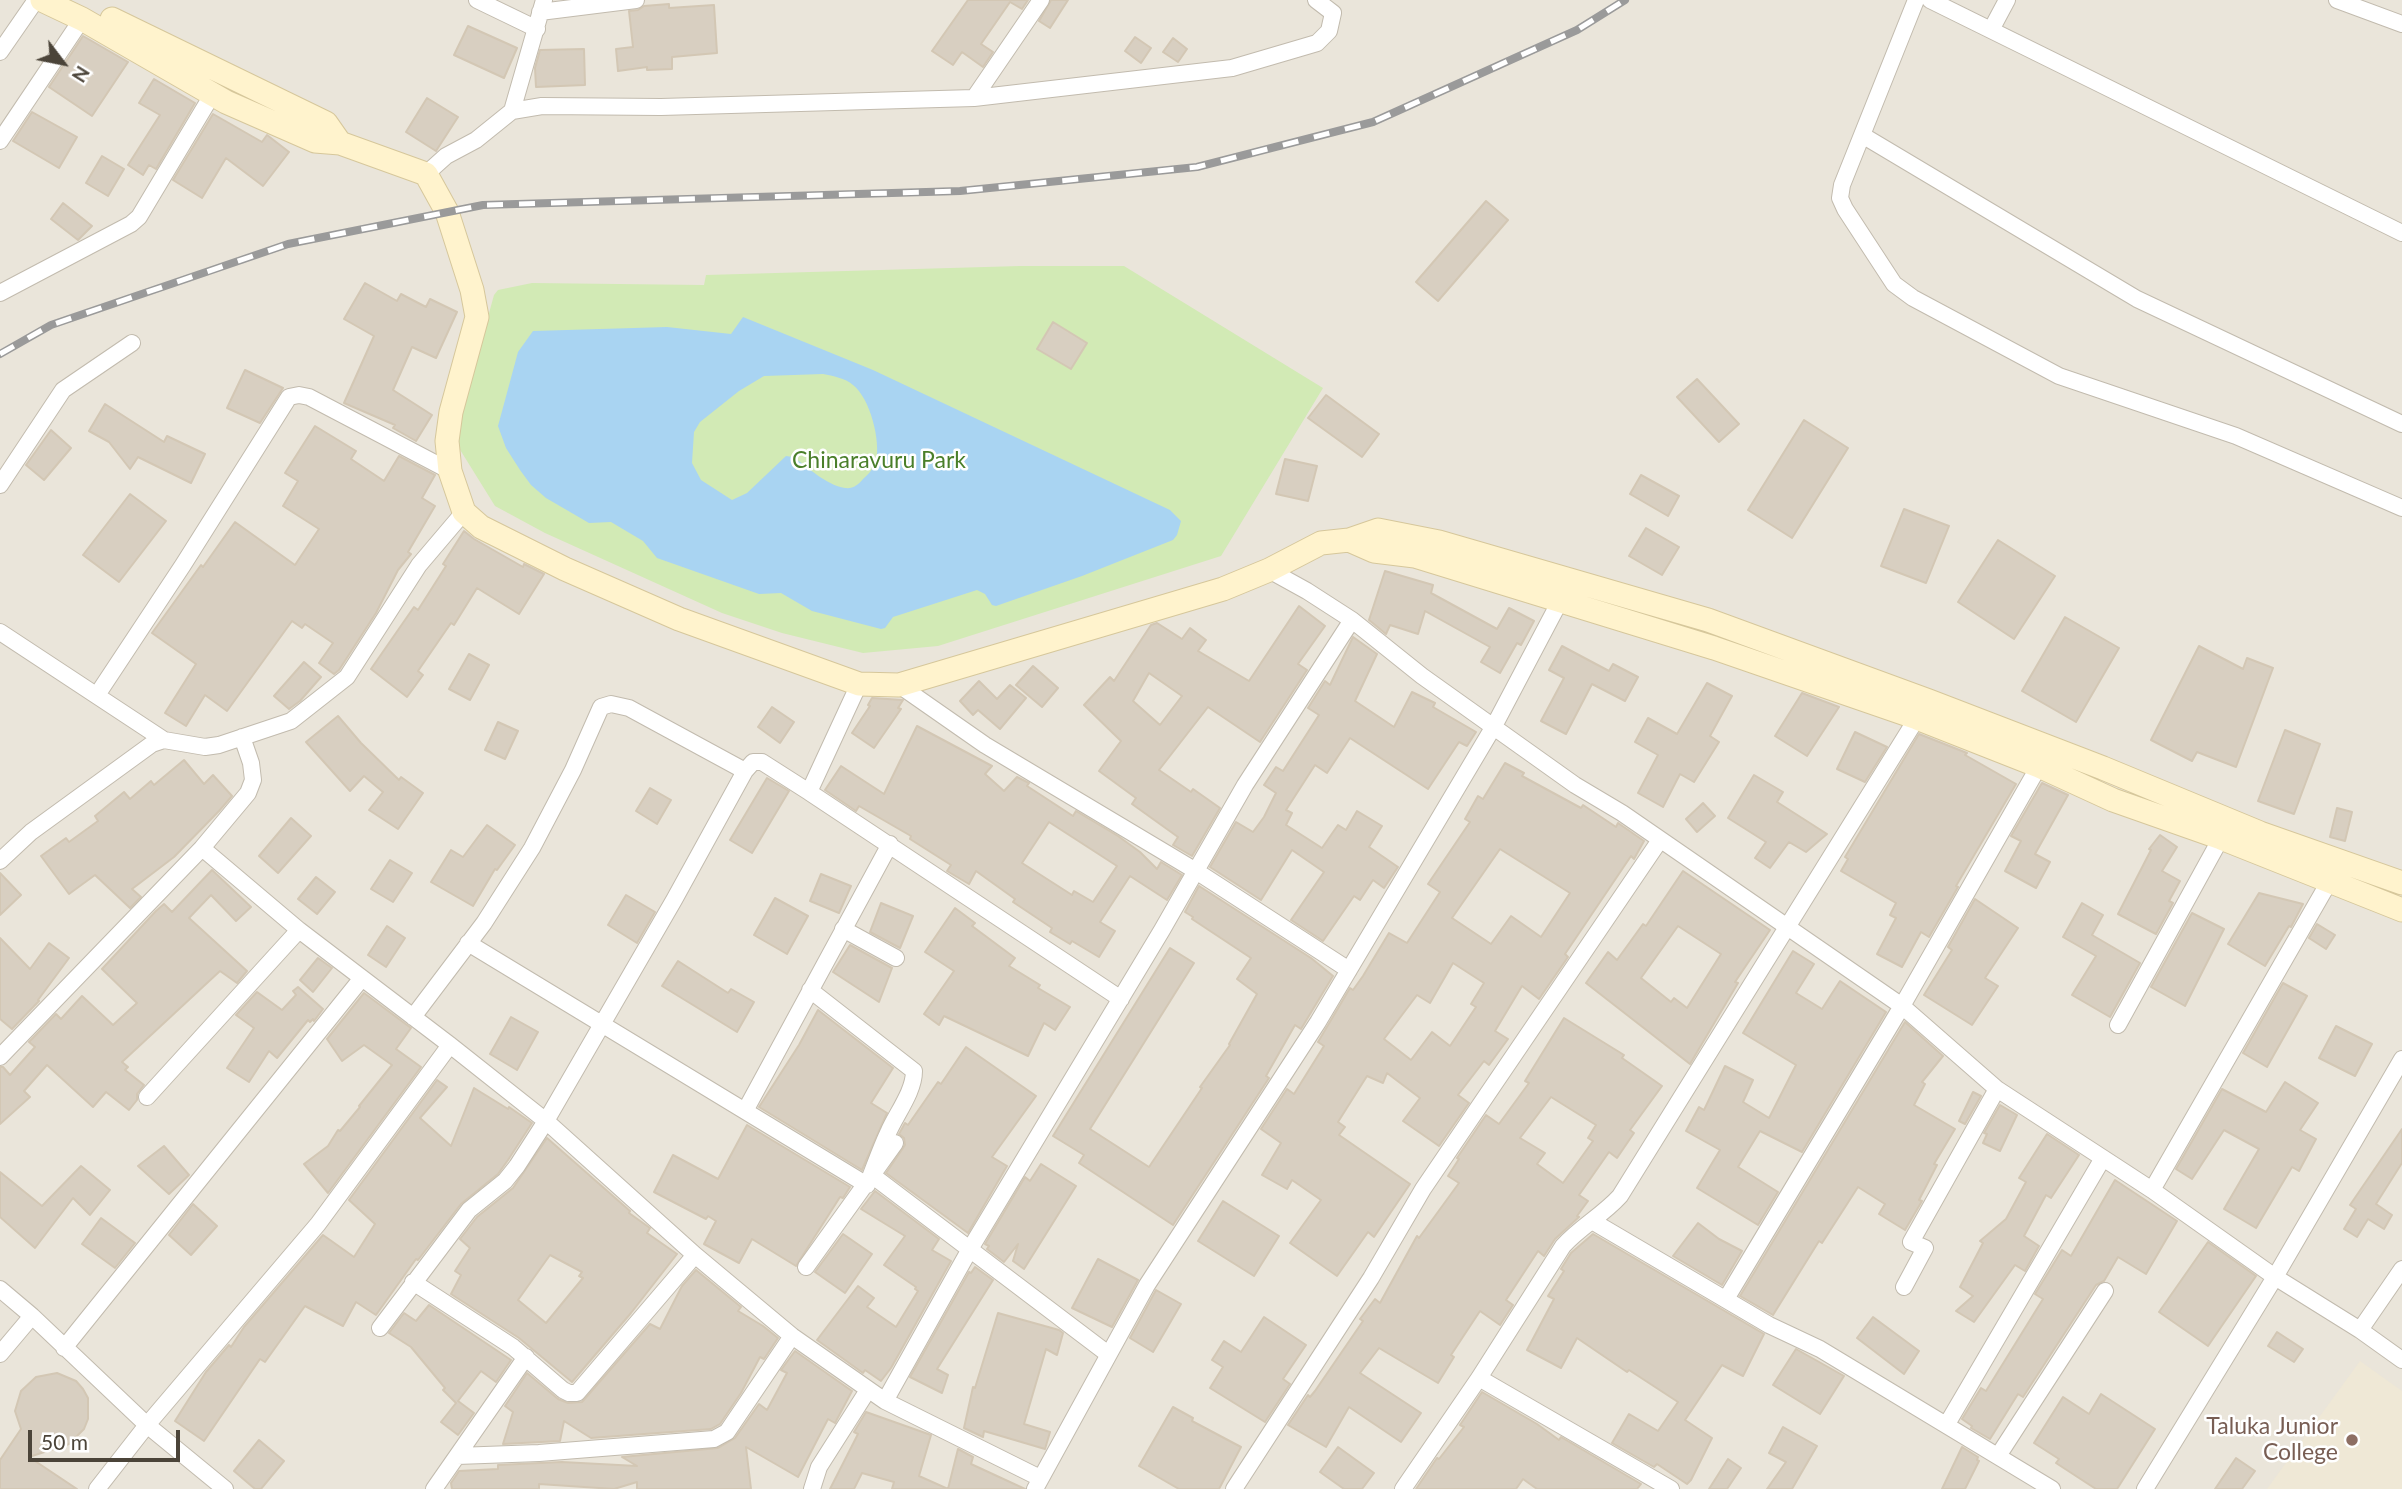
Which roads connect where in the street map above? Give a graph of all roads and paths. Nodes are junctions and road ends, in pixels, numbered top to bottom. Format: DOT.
graph roads {
  1 [pos="36,0"];
  2 [pos="43,0"];
  3 [pos="477,0"];
  4 [pos="636,0"];
  5 [pos="1041,0"];
  6 [pos="1316,0"];
  7 [pos="1916,0"];
  8 [pos="1930,0"];
  9 [pos="2007,0"];
  10 [pos="2337,0"];
  11 [pos="542,6"];
  12 [pos="80,10"];
  13 [pos="2402,24"];
  14 [pos="537,29"];
  15 [pos="1991,30"];
  16 [pos="0,52"];
  17 [pos="212,95"];
  18 [pos="974,98"];
  19 [pos="512,111"];
  20 [pos="1862,135"];
  21 [pos="0,141"];
  22 [pos="340,143"];
  23 [pos="426,174"];
  24 [pos="2402,233"];
  25 [pos="0,293"];
  26 [pos="132,343"];
  27 [pos="2402,424"];
  28 [pos="450,471"];
  29 [pos="0,485"];
  30 [pos="2402,508"];
  31 [pos="464,512"];
  32 [pos="1349,540"];
  33 [pos="1269,570"];
  34 [pos="1560,601"];
  35 [pos="1352,620"];
  36 [pos="0,632"];
  37 [pos="859,684"];
  38 [pos="899,685"];
  39 [pos="97,695"];
  40 [pos="1917,718"];
  41 [pos="1494,726"];
  42 [pos="242,737"];
  43 [pos="164,740"];
  44 [pos="2039,766"];
  45 [pos="745,771"];
  46 [pos="809,792"];
  47 [pos="2221,838"];
  48 [pos="1660,840"];
  49 [pos="890,844"];
  50 [pos="202,848"];
  51 [pos="0,861"];
  52 [pos="1196,871"];
  53 [pos="2329,882"];
  54 [pos="2402,883"];
  55 [pos="2402,910"];
  56 [pos="1787,928"];
  57 [pos="843,929"];
  58 [pos="299,930"];
  59 [pos="468,943"];
  60 [pos="896,958"];
  61 [pos="1349,971"];
  62 [pos="362,978"];
  63 [pos="810,990"];
  64 [pos="1121,999"];
  65 [pos="1902,1006"];
  66 [pos="414,1017"];
  67 [pos="602,1024"];
  68 [pos="2118,1025"];
  69 [pos="450,1045"];
  70 [pos="0,1057"];
  71 [pos="2402,1059"];
  72 [pos="1997,1089"];
  73 [pos="147,1097"];
  74 [pos="745,1111"];
  75 [pos="546,1121"];
  76 [pos="895,1143"];
  77 [pos="2103,1158"];
  78 [pos="870,1180"];
  79 [pos="2152,1191"];
  80 [pos="1592,1221"];
  81 [pos="970,1249"];
  82 [pos="695,1255"];
  83 [pos="806,1267"];
  84 [pos="2402,1269"];
  85 [pos="2275,1277"];
  86 [pos="413,1283"];
  87 [pos="1904,1287"];
  88 [pos="0,1289"];
  89 [pos="2105,1291"];
  90 [pos="1726,1299"];
  91 [pos="32,1317"];
  92 [pos="380,1328"];
  93 [pos="2360,1330"];
  94 [pos="792,1336"];
  95 [pos="64,1348"];
  96 [pos="0,1354"];
  97 [pos="1108,1354"];
  98 [pos="526,1357"];
  99 [pos="2402,1360"];
  100 [pos="1479,1378"];
  101 [pos="868,1390"];
  102 [pos="885,1401"];
  103 [pos="1947,1424"];
  104 [pos="147,1425"];
  105 [pos="457,1456"];
  106 [pos="1998,1456"];
  107 [pos="1037,1483"];
  108 [pos="97,1489"];
  109 [pos="225,1489"];
  110 [pos="434,1489"];
  111 [pos="812,1489"];
  112 [pos="1234,1489"];
  113 [pos="1403,1489"];
  114 [pos="1671,1489"];
  115 [pos="2052,1489"];
  116 [pos="2145,1489"];
  1 -- 16 [label="street"];
  2 -- 12 [label="main road"];
  3 -- 14 [label="street"];
  4 -- 11 [label="street"];
  5 -- 18 [label="street"];
  6 -- 18 [label="street"];
  7 -- 20 [label="street"];
  8 -- 15 [label="street"];
  9 -- 15 [label="street"];
  10 -- 13 [label="street"];
  11 -- 14 [label="street"];
  12 -- 17 [label="main road"];
  12 -- 21 [label="street"];
  12 -- 22 [label="main road"];
  14 -- 19 [label="street"];
  15 -- 24 [label="street"];
  17 -- 22 [label="main road"];
  17 -- 25 [label="street"];
  18 -- 19 [label="street"];
  19 -- 23 [label="street"];
  20 -- 27 [label="street"];
  20 -- 30 [label="street"];
  22 -- 23 [label="main road"];
  23 -- 28 [label="main road"];
  26 -- 29 [label="street"];
  28 -- 31 [label="main road"];
  28 -- 39 [label="street"];
  31 -- 37 [label="main road"];
  31 -- 42 [label="street"];
  32 -- 33 [label="main road"];
  32 -- 34 [label="main road"];
  32 -- 54 [label="main road"];
  33 -- 35 [label="street"];
  33 -- 38 [label="main road"];
  34 -- 40 [label="main road"];
  34 -- 41 [label="street"];
  35 -- 41 [label="street"];
  35 -- 52 [label="street"];
  36 -- 39 [label="street"];
  37 -- 38 [label="main road"];
  37 -- 46 [label="street"];
  38 -- 52 [label="street"];
  39 -- 43 [label="street"];
  40 -- 44 [label="main road"];
  40 -- 56 [label="street"];
  41 -- 48 [label="street"];
  41 -- 61 [label="street"];
  42 -- 43 [label="street"];
  42 -- 50 [label="street"];
  43 -- 51 [label="street"];
  44 -- 47 [label="main road"];
  44 -- 65 [label="street"];
  45 -- 46 [label="street"];
  45 -- 59 [label="street"];
  45 -- 67 [label="street"];
  46 -- 49 [label="street"];
  47 -- 53 [label="main road"];
  47 -- 68 [label="street"];
  48 -- 56 [label="street"];
  48 -- 112 [label="street"];
  49 -- 57 [label="street"];
  49 -- 64 [label="street"];
  50 -- 58 [label="street"];
  50 -- 70 [label="street"];
  52 -- 61 [label="street"];
  52 -- 64 [label="street"];
  53 -- 55 [label="main road"];
  53 -- 79 [label="street"];
  56 -- 65 [label="street"];
  56 -- 80 [label="street"];
  57 -- 60 [label="street"];
  57 -- 63 [label="street"];
  58 -- 62 [label="street"];
  58 -- 73 [label="street"];
  59 -- 66 [label="street"];
  59 -- 67 [label="street"];
  61 -- 97 [label="street"];
  62 -- 66 [label="street"];
  62 -- 95 [label="street"];
  63 -- 74 [label="street"];
  63 -- 78 [label="street"];
  64 -- 81 [label="street"];
  65 -- 72 [label="street"];
  65 -- 90 [label="street"];
  66 -- 69 [label="street"];
  67 -- 74 [label="street"];
  67 -- 75 [label="street"];
  69 -- 75 [label="street"];
  69 -- 104 [label="street"];
  71 -- 85 [label="street"];
  72 -- 77 [label="street"];
  72 -- 87 [label="street"];
  74 -- 78 [label="street"];
  75 -- 82 [label="street"];
  75 -- 86 [label="street"];
  76 -- 78 [label="street"];
  77 -- 79 [label="street"];
  77 -- 103 [label="street"];
  78 -- 81 [label="street"];
  78 -- 83 [label="street"];
  79 -- 85 [label="street"];
  80 -- 90 [label="street"];
  80 -- 100 [label="street"];
  81 -- 97 [label="street"];
  81 -- 102 [label="street"];
  82 -- 94 [label="street"];
  82 -- 98 [label="street"];
  84 -- 93 [label="street"];
  85 -- 93 [label="street"];
  85 -- 116 [label="street"];
  86 -- 92 [label="street"];
  86 -- 98 [label="street"];
  88 -- 91 [label="street"];
  89 -- 106 [label="street"];
  90 -- 103 [label="street"];
  91 -- 95 [label="street"];
  91 -- 96 [label="street"];
  93 -- 99 [label="street"];
  94 -- 101 [label="street"];
  94 -- 105 [label="street"];
  95 -- 104 [label="street"];
  97 -- 107 [label="street"];
  98 -- 105 [label="street"];
  100 -- 113 [label="street"];
  100 -- 114 [label="street"];
  101 -- 102 [label="street"];
  101 -- 111 [label="street"];
  102 -- 107 [label="street"];
  103 -- 106 [label="street"];
  104 -- 108 [label="street"];
  104 -- 109 [label="street"];
  105 -- 110 [label="street"];
  106 -- 115 [label="street"];
}
